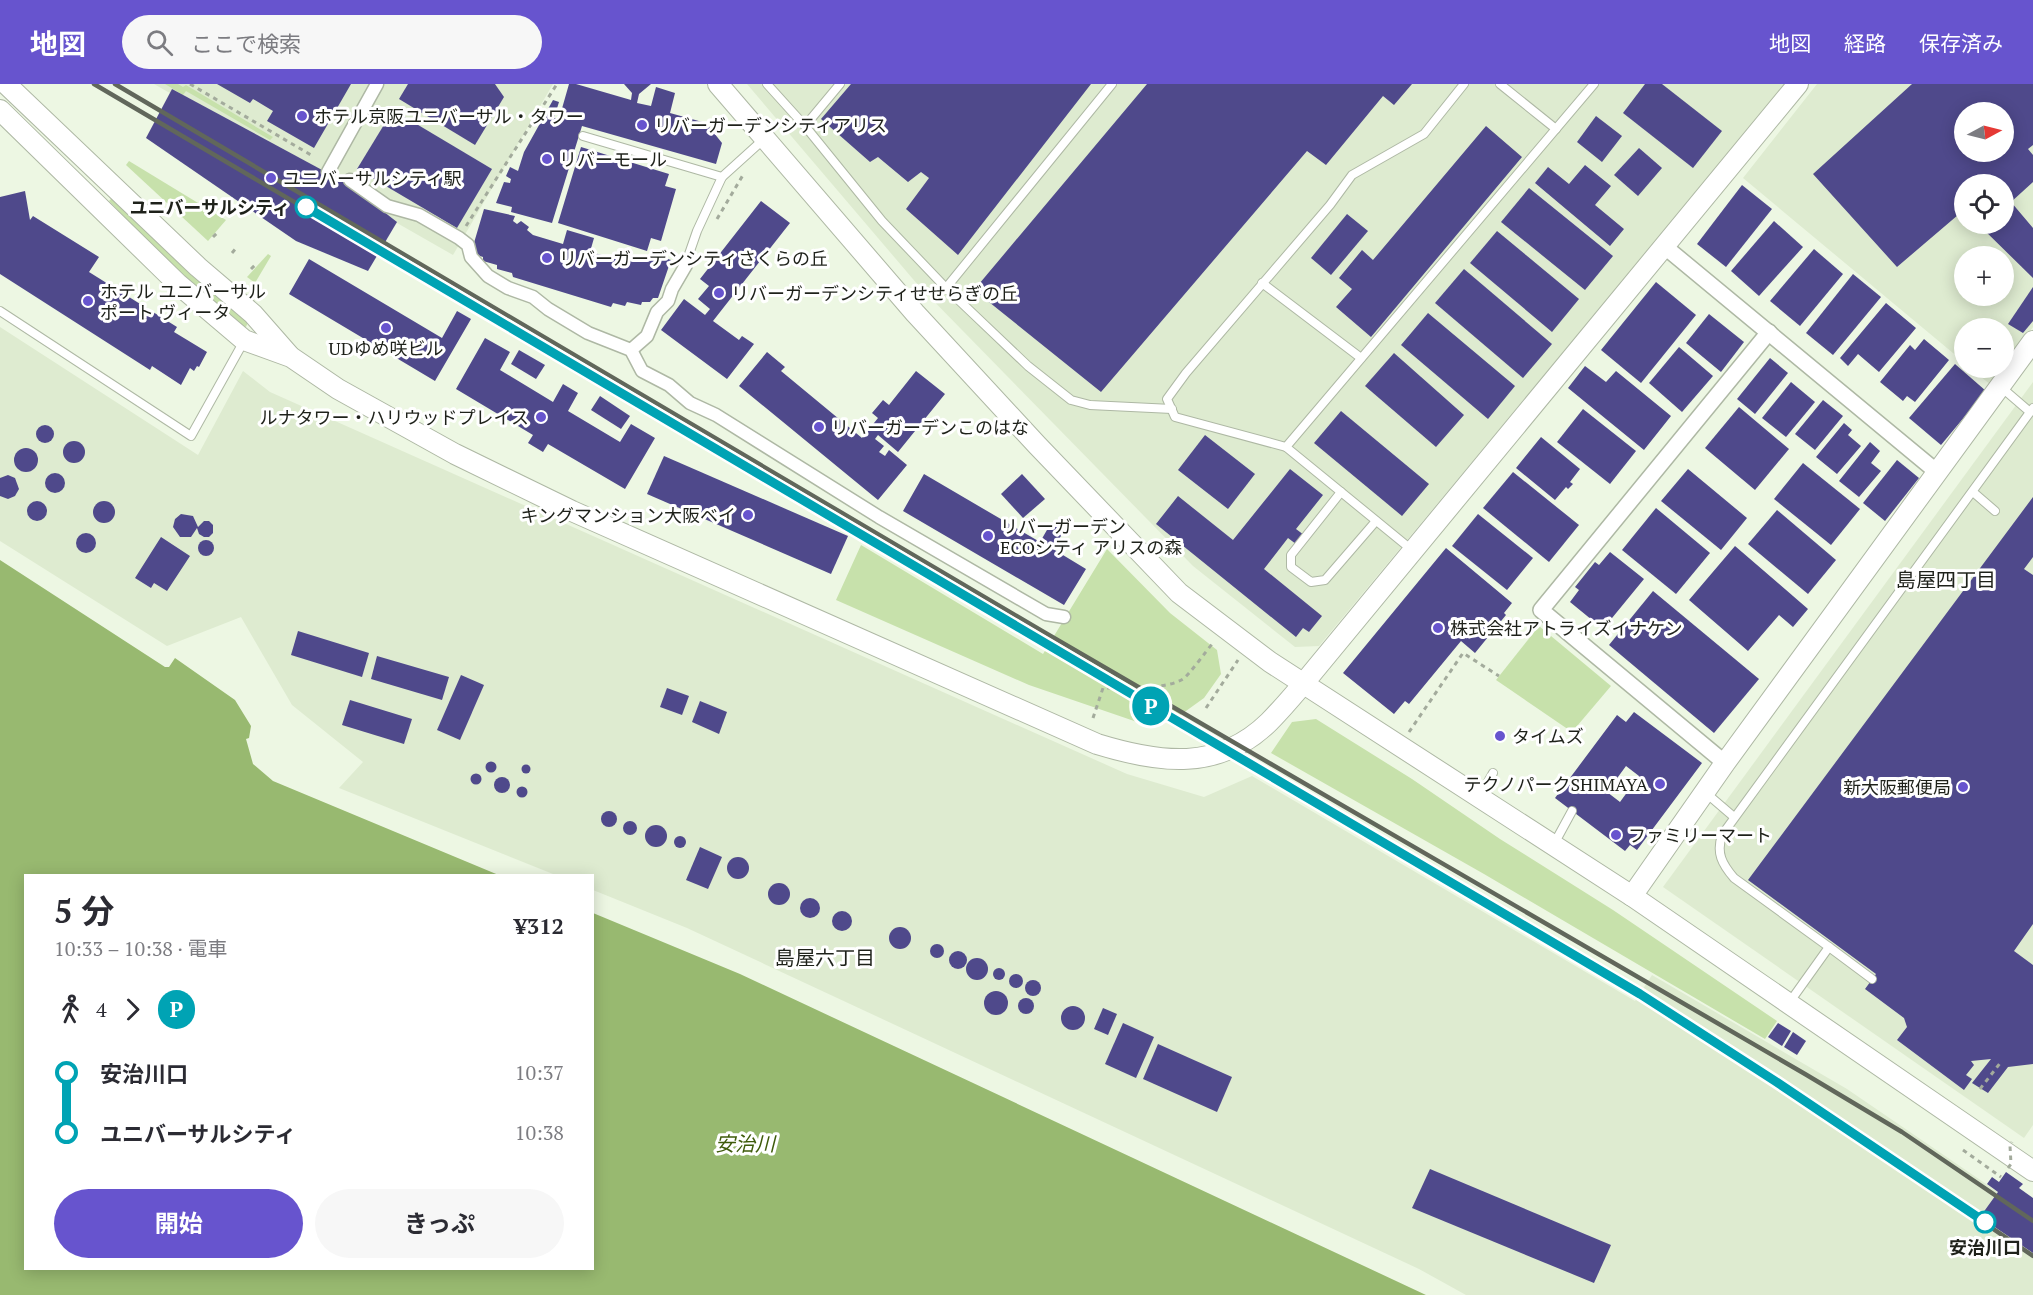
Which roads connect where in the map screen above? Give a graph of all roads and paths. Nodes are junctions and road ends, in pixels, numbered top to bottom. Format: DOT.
graph roads {
  1 [pos="190,84"];
  2 [pos="377,84"];
  3 [pos="557,84"];
  4 [pos="718,84"];
  5 [pos="767,84"];
  6 [pos="840,84"];
  7 [pos="1112,84"];
  8 [pos="1464,84"];
  9 [pos="1500,84"];
  10 [pos="1594,84"];
  11 [pos="1798,84"];
  12 [pos="6,89"];
  13 [pos="0,110"];
  14 [pos="805,126"];
  15 [pos="1556,129"];
  16 [pos="583,136"];
  17 [pos="764,139"];
  18 [pos="311,155"];
  19 [pos="328,172"];
  20 [pos="743,175"];
  21 [pos="722,177"];
  22 [pos="350,180"];
  23 [pos="716,221"];
  24 [pos="219,231"];
  25 [pos="213,237"];
  26 [pos="459,238"];
  27 [pos="1664,246"];
  28 [pos="237,248"];
  29 [pos="232,253"];
  30 [pos="687,261"];
  31 [pos="256,264"];
  32 [pos="252,269"];
  33 [pos="1262,283"];
  34 [pos="946,288"];
  35 [pos="0,311"];
  36 [pos="1769,332"];
  37 [pos="244,339"];
  38 [pos="2033,341"];
  39 [pos="631,350"];
  40 [pos="291,357"];
  41 [pos="1361,358"];
  42 [pos="2000,386"];
  43 [pos="1172,409"];
  44 [pos="2032,410"];
  45 [pos="1286,447"];
  46 [pos="1937,472"];
  47 [pos="1341,492"];
  48 [pos="1973,492"];
  49 [pos="1995,511"];
  50 [pos="1376,521"];
  51 [pos="1413,551"];
  52 [pos="1064,617"];
  53 [pos="1213,643"];
  54 [pos="1238,660"];
  55 [pos="1499,676"];
  56 [pos="1303,684"];
  57 [pos="1206,708"];
  58 [pos="1093,718"];
  59 [pos="1408,734"];
  60 [pos="1725,763"];
  61 [pos="1493,773"];
  62 [pos="1705,792"];
  63 [pos="1479,797"];
  64 [pos="1572,811"];
  65 [pos="1734,817"];
  66 [pos="1554,845"];
  67 [pos="1632,896"];
  68 [pos="1829,947"];
  69 [pos="1872,979"];
  70 [pos="1789,1004"];
  71 [pos="2001,1062"];
  72 [pos="1980,1089"];
  73 [pos="2012,1142"];
  74 [pos="1964,1150"];
  75 [pos="2008,1168"];
  76 [pos="2033,1171"];
  77 [pos="2001,1177"];
  1 -- 18 [label="path"];
  2 -- 19 [label="street"];
  3 -- 26 [label="path"];
  4 -- 17 [label="street"];
  5 -- 14 [label="lane"];
  6 -- 14 [label="lane"];
  7 -- 34 [label="lane"];
  8 -- 33 [label="lane"];
  9 -- 15 [label="lane"];
  10 -- 15 [label="lane"];
  11 -- 27 [label="street"];
  12 -- 40 [label="street"];
  13 -- 37 [label="street"];
  14 -- 34 [label="lane"];
  15 -- 41 [label="lane"];
  16 -- 21 [label="lane"];
  17 -- 21 [label="lane"];
  17 -- 56 [label="street"];
  20 -- 23 [label="path"];
  21 -- 30 [label="lane"];
  22 -- 26 [label="street"];
  24 -- 25 [label="path"];
  26 -- 39 [label="street"];
  27 -- 36 [label="street"];
  27 -- 51 [label="street"];
  28 -- 29 [label="path"];
  30 -- 39 [label="street"];
  31 -- 32 [label="path"];
  33 -- 41 [label="lane"];
  33 -- 43 [label="lane"];
  34 -- 43 [label="lane"];
  35 -- 37 [label="lane"];
  36 -- 46 [label="street"];
  36 -- 60 [label="street"];
  37 -- 40 [label="street"];
  38 -- 42 [label="street"];
  39 -- 52 [label="street"];
  40 -- 56 [label="street"];
  41 -- 45 [label="lane"];
  42 -- 44 [label="lane"];
  42 -- 46 [label="street"];
  43 -- 45 [label="lane"];
  44 -- 48 [label="lane"];
  45 -- 47 [label="lane"];
  46 -- 60 [label="street"];
  47 -- 50 [label="lane"];
  47 -- 50 [label="lane"];
  48 -- 49 [label="lane"];
  48 -- 65 [label="lane"];
  50 -- 51 [label="lane"];
  51 -- 56 [label="street"];
  53 -- 58 [label="path"];
  54 -- 57 [label="path"];
  55 -- 59 [label="path"];
  56 -- 63 [label="street"];
  60 -- 62 [label="street"];
  61 -- 63 [label="lane"];
  62 -- 65 [label="lane"];
  62 -- 67 [label="street"];
  63 -- 66 [label="street"];
  64 -- 66 [label="lane"];
  65 -- 68 [label="lane"];
  66 -- 67 [label="street"];
  67 -- 70 [label="street"];
  68 -- 69 [label="lane"];
  68 -- 70 [label="lane"];
  70 -- 76 [label="street"];
  71 -- 72 [label="path"];
  73 -- 75 [label="path, bridge"];
  74 -- 77 [label="path"];
}
